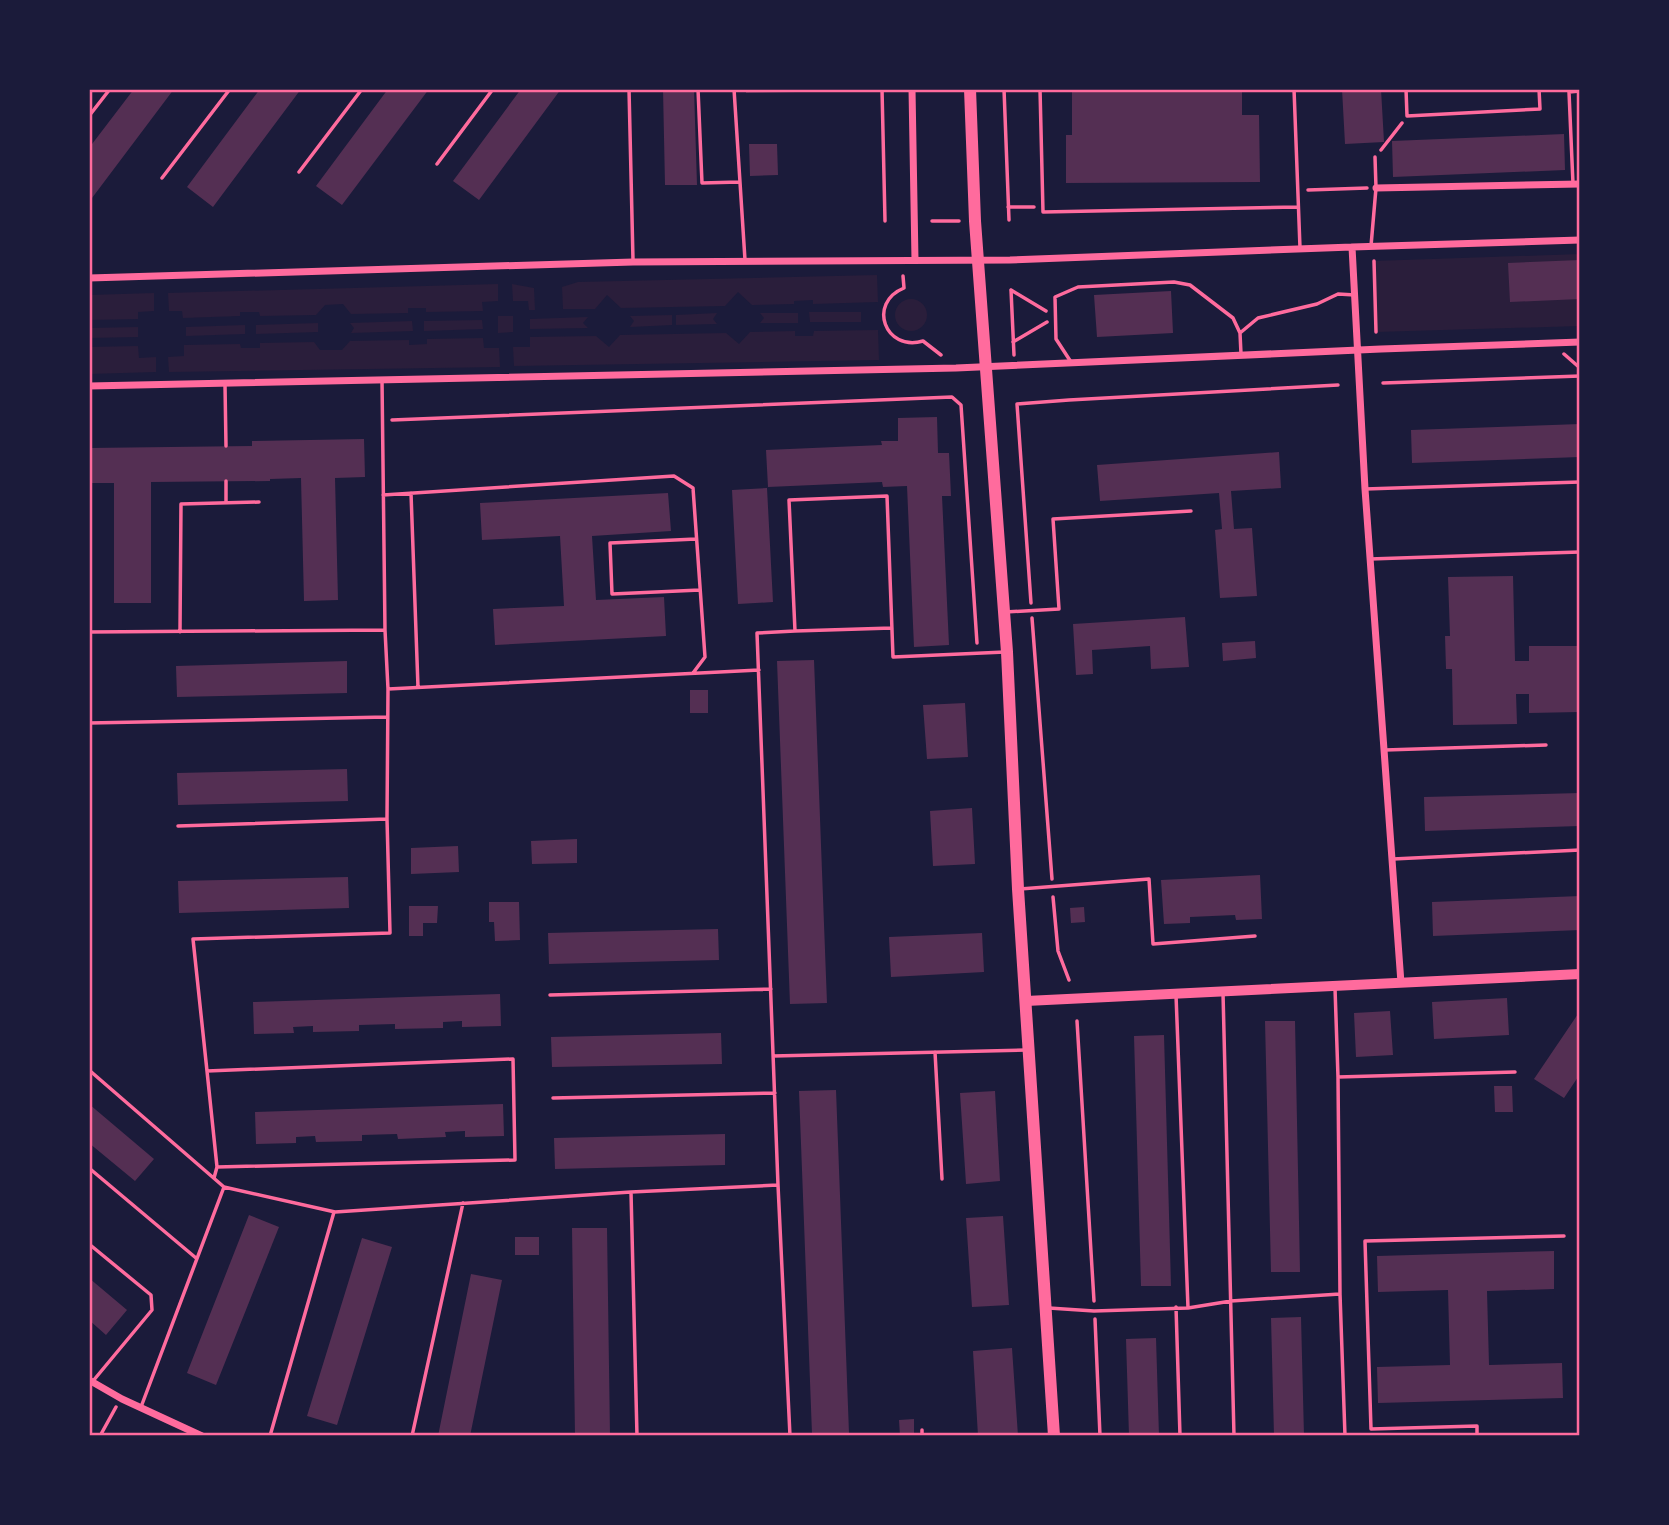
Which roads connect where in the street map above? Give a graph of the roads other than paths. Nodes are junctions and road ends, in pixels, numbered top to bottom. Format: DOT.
graph roads {
  1 [pos="110,89"];
  2 [pos="230,89"];
  3 [pos="362,89"];
  4 [pos="493,89"];
  5 [pos="629,89"];
  6 [pos="698,89"];
  7 [pos="734,89"];
  8 [pos="912,89"];
  9 [pos="970,89"];
  10 [pos="1040,89"];
  11 [pos="1294,89"];
  12 [pos="1406,89"];
  13 [pos="1539,89"];
  14 [pos="1580,91"];
  15 [pos="89,116"];
  16 [pos="1375,157"];
  17 [pos="437,163"];
  18 [pos="299,172"];
  19 [pos="162,177"];
  20 [pos="739,182"];
  21 [pos="1576,184"];
  22 [pos="1376,188"];
  23 [pos="1298,207"];
  24 [pos="1580,240"];
  25 [pos="1371,246"];
  26 [pos="1352,247"];
  27 [pos="1300,249"];
  28 [pos="915,260"];
  29 [pos="977,260"];
  30 [pos="633,262"];
  31 [pos="745,262"];
  32 [pos="89,278"];
  33 [pos="1354,295"];
  34 [pos="1240,332"];
  35 [pos="1580,342"];
  36 [pos="1359,351"];
  37 [pos="1241,355"];
  38 [pos="1072,363"];
  39 [pos="986,367"];
  40 [pos="382,380"];
  41 [pos="225,383"];
  42 [pos="89,386"];
  43 [pos="226,446"];
  44 [pos="226,481"];
  45 [pos="1580,482"];
  46 [pos="1365,489"];
  47 [pos="411,493"];
  48 [pos="383,495"];
  49 [pos="260,502"];
  50 [pos="226,503"];
  51 [pos="1191,511"];
  52 [pos="697,539"];
  53 [pos="1580,552"];
  54 [pos="1370,559"];
  55 [pos="700,590"];
  56 [pos="1003,612"];
  57 [pos="892,628"];
  58 [pos="385,630"];
  59 [pos="795,631"];
  60 [pos="89,632"];
  61 [pos="180,632"];
  62 [pos="1007,652"];
  63 [pos="759,670"];
  64 [pos="693,673"];
  65 [pos="418,687"];
  66 [pos="388,689"];
  67 [pos="387,717"];
  68 [pos="89,723"];
  69 [pos="1546,745"];
  70 [pos="1385,750"];
  71 [pos="387,819"];
  72 [pos="178,826"];
  73 [pos="1580,850"];
  74 [pos="1393,859"];
  75 [pos="1018,889"];
  76 [pos="1255,936"];
  77 [pos="1580,974"];
  78 [pos="1401,983"];
  79 [pos="1335,986"];
  80 [pos="771,989"];
  81 [pos="1223,991"];
  82 [pos="1176,994"];
  83 [pos="550,995"];
  84 [pos="1026,1001"];
  85 [pos="1029,1050"];
  86 [pos="935,1052"];
  87 [pos="773,1056"];
  88 [pos="89,1070"];
  89 [pos="207,1071"];
  90 [pos="1515,1072"];
  91 [pos="1338,1077"];
  92 [pos="775,1093"];
  93 [pos="553,1098"];
  94 [pos="217,1167"];
  95 [pos="89,1168"];
  96 [pos="214,1178"];
  97 [pos="942,1179"];
  98 [pos="778,1185"];
  99 [pos="224,1187"];
  100 [pos="631,1192"];
  101 [pos="463,1203"];
  102 [pos="335,1212"];
  103 [pos="1564,1236"];
  104 [pos="89,1244"];
  105 [pos="196,1258"];
  106 [pos="1340,1294"];
  107 [pos="1231,1301"];
  108 [pos="1176,1307"];
  109 [pos="1045,1308"];
  110 [pos="1188,1308"];
  111 [pos="91,1381"];
  112 [pos="141,1407"];
  113 [pos="922,1430"];
  114 [pos="202,1436"];
  115 [pos="270,1436"];
  116 [pos="412,1436"];
  117 [pos="637,1436"];
  118 [pos="790,1436"];
  119 [pos="922,1436"];
  120 [pos="1054,1436"];
  121 [pos="1180,1436"];
  122 [pos="1234,1436"];
  123 [pos="1345,1436"];
  124 [pos="1477,1436"];
  1 -- 15 [label="lane"];
  2 -- 19 [label="lane"];
  3 -- 18 [label="lane"];
  4 -- 17 [label="lane"];
  5 -- 30 [label="lane"];
  6 -- 20 [label="lane"];
  7 -- 20 [label="lane"];
  8 -- 28 [label="street"];
  9 -- 29 [label="main road"];
  10 -- 23 [label="lane"];
  11 -- 23 [label="lane"];
  12 -- 13 [label="lane"];
  14 -- 21 [label="lane"];
  16 -- 22 [label="lane"];
  20 -- 31 [label="lane"];
  21 -- 22 [label="street"];
  22 -- 25 [label="lane"];
  23 -- 27 [label="lane"];
  24 -- 25 [label="street"];
  25 -- 26 [label="street"];
  26 -- 27 [label="street"];
  26 -- 33 [label="street"];
  27 -- 29 [label="street"];
  28 -- 29 [label="street"];
  28 -- 31 [label="street"];
  29 -- 39 [label="main road"];
  30 -- 31 [label="street"];
  30 -- 32 [label="street"];
  33 -- 34 [label="lane"];
  33 -- 36 [label="street"];
  34 -- 37 [label="lane"];
  34 -- 38 [label="lane"];
  35 -- 36 [label="street"];
  36 -- 37 [label="street"];
  36 -- 46 [label="street"];
  37 -- 38 [label="street"];
  38 -- 39 [label="street"];
  39 -- 40 [label="street"];
  39 -- 56 [label="main road"];
  40 -- 41 [label="street"];
  40 -- 48 [label="lane"];
  41 -- 42 [label="street"];
  41 -- 43 [label="lane"];
  44 -- 50 [label="lane"];
  45 -- 46 [label="lane"];
  46 -- 54 [label="street"];
  47 -- 48 [label="lane"];
  47 -- 52 [label="lane"];
  47 -- 65 [label="lane"];
  48 -- 58 [label="lane"];
  49 -- 50 [label="lane"];
  50 -- 61 [label="lane"];
  51 -- 56 [label="lane"];
  52 -- 55 [label="lane"];
  52 -- 55 [label="lane"];
  53 -- 54 [label="lane"];
  54 -- 70 [label="street"];
  55 -- 64 [label="lane"];
  56 -- 62 [label="main road"];
  57 -- 59 [label="lane"];
  57 -- 59 [label="lane"];
  57 -- 62 [label="lane"];
  58 -- 61 [label="lane"];
  58 -- 66 [label="lane"];
  59 -- 63 [label="lane"];
  60 -- 61 [label="lane"];
  62 -- 75 [label="main road"];
  63 -- 64 [label="lane"];
  63 -- 80 [label="lane"];
  64 -- 65 [label="lane"];
  65 -- 66 [label="lane"];
  66 -- 67 [label="lane"];
  67 -- 68 [label="lane"];
  67 -- 71 [label="lane"];
  69 -- 70 [label="lane"];
  70 -- 74 [label="street"];
  71 -- 72 [label="lane"];
  71 -- 89 [label="lane"];
  73 -- 74 [label="lane"];
  74 -- 78 [label="street"];
  75 -- 76 [label="lane"];
  75 -- 84 [label="main road"];
  77 -- 78 [label="main road"];
  78 -- 79 [label="main road"];
  79 -- 81 [label="main road"];
  79 -- 91 [label="lane"];
  80 -- 83 [label="lane"];
  80 -- 87 [label="lane"];
  81 -- 82 [label="main road"];
  81 -- 107 [label="lane"];
  82 -- 84 [label="main road"];
  82 -- 110 [label="lane"];
  84 -- 85 [label="main road"];
  85 -- 86 [label="lane"];
  85 -- 109 [label="main road"];
  86 -- 87 [label="lane"];
  86 -- 97 [label="lane"];
  87 -- 92 [label="lane"];
  88 -- 96 [label="lane"];
  89 -- 94 [label="lane"];
  89 -- 94 [label="lane"];
  90 -- 91 [label="lane"];
  91 -- 106 [label="lane"];
  92 -- 93 [label="lane"];
  92 -- 98 [label="lane"];
  94 -- 96 [label="lane"];
  95 -- 105 [label="lane"];
  96 -- 99 [label="lane"];
  98 -- 100 [label="lane"];
  98 -- 118 [label="lane"];
  99 -- 102 [label="lane"];
  99 -- 105 [label="lane"];
  100 -- 101 [label="lane"];
  100 -- 117 [label="lane"];
  101 -- 102 [label="lane"];
  101 -- 116 [label="lane"];
  102 -- 115 [label="lane"];
  103 -- 124 [label="lane"];
  104 -- 111 [label="lane"];
  105 -- 112 [label="lane"];
  106 -- 107 [label="lane"];
  106 -- 123 [label="lane"];
  107 -- 110 [label="lane"];
  107 -- 122 [label="lane"];
  108 -- 109 [label="lane"];
  108 -- 110 [label="lane"];
  108 -- 121 [label="lane"];
  109 -- 120 [label="main road"];
  111 -- 112 [label="street"];
  112 -- 114 [label="street"];
  113 -- 119 [label="lane"];
}
